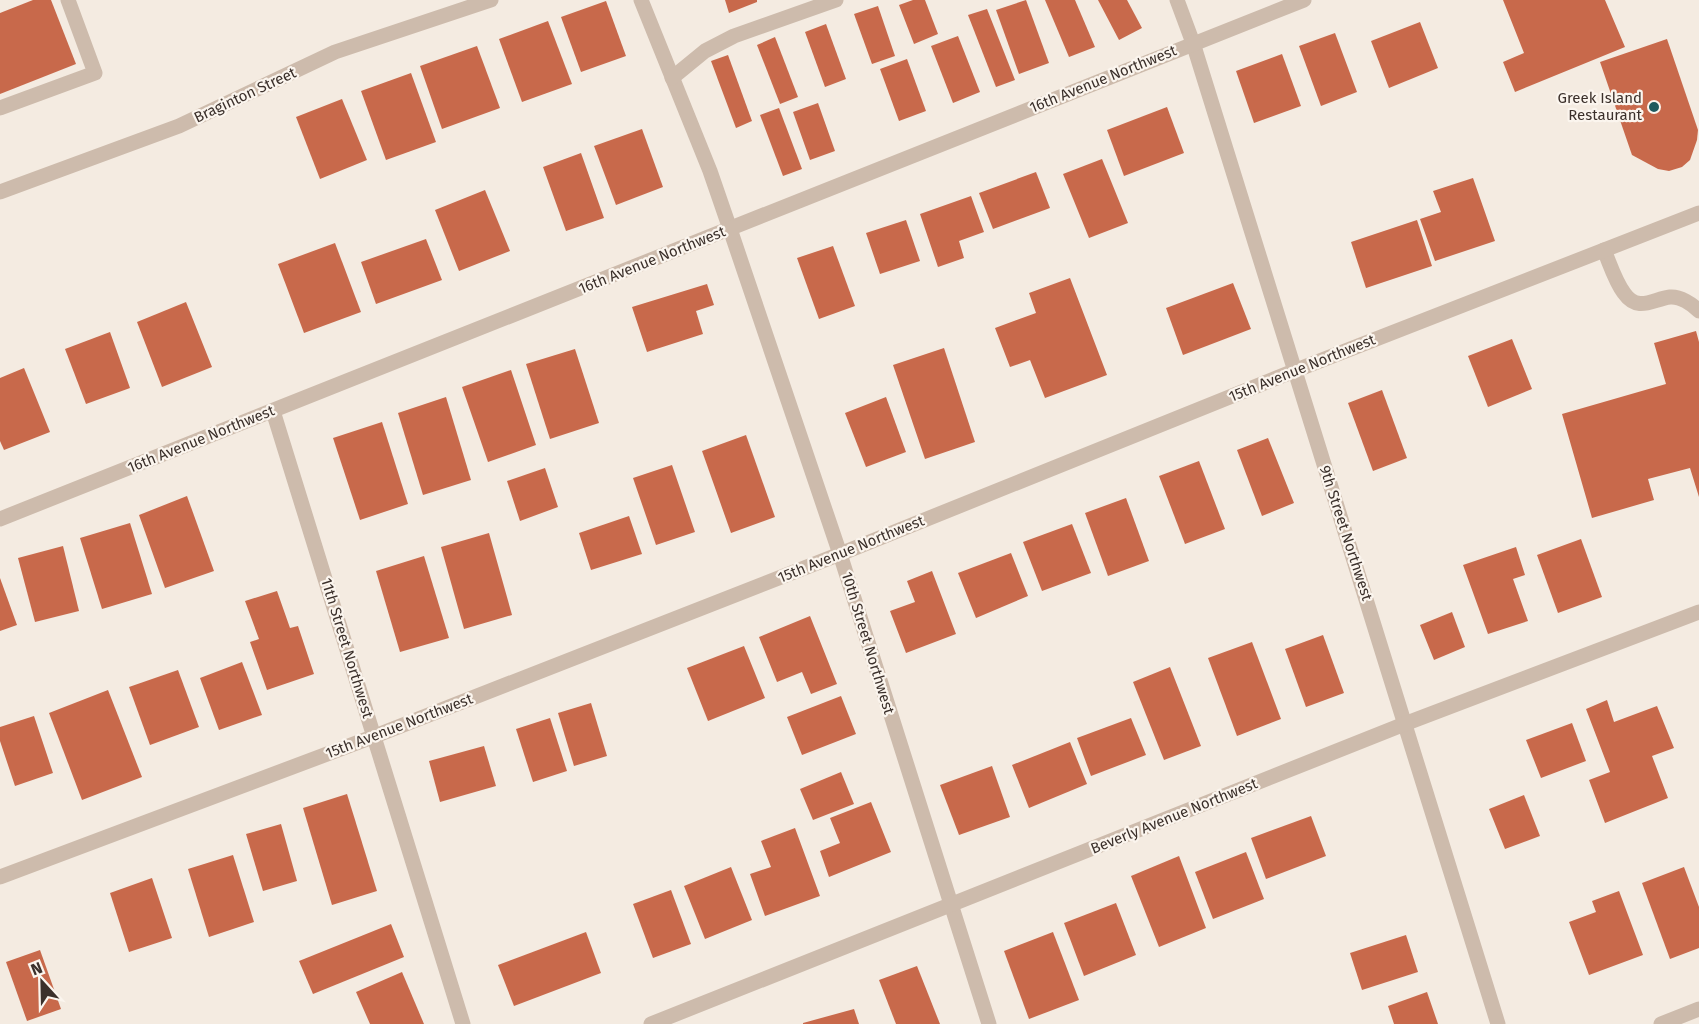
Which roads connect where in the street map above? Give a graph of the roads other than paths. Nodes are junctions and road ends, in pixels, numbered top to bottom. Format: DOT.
graph roads {
  1 [pos="68,0"];
  2 [pos="491,0"];
  3 [pos="640,0"];
  4 [pos="836,0"];
  5 [pos="1177,0"];
  6 [pos="1304,0"];
  7 [pos="1193,43"];
  8 [pos="672,78"];
  9 [pos="0,108"];
  10 [pos="0,192"];
  11 [pos="1699,213"];
  12 [pos="730,229"];
  13 [pos="1604,250"];
  14 [pos="1699,311"];
  15 [pos="1294,371"];
  16 [pos="273,411"];
  17 [pos="0,519"];
  18 [pos="840,554"];
  19 [pos="1699,612"];
  20 [pos="1407,723"];
  21 [pos="375,736"];
  22 [pos="0,877"];
  23 [pos="951,906"];
  24 [pos="1699,1009"];
  25 [pos="463,1024"];
  26 [pos="651,1024"];
  27 [pos="989,1024"];
  28 [pos="1498,1024"];
  29 [pos="1660,1024"];
  1 -- 9 [label="street"];
  2 -- 10 [label="street, Braginton Street"];
  3 -- 8 [label="street, 10th Street Northwest"];
  4 -- 8 [label="street"];
  5 -- 7 [label="street, 9th Street Northwest"];
  6 -- 7 [label="street, 16th Avenue Northwest"];
  7 -- 12 [label="street, 16th Avenue Northwest"];
  7 -- 15 [label="street, 9th Street Northwest"];
  8 -- 12 [label="street, 10th Street Northwest"];
  11 -- 13 [label="street, 15th Avenue Northwest"];
  12 -- 16 [label="street, 16th Avenue Northwest"];
  12 -- 18 [label="street, 10th Street Northwest"];
  13 -- 14 [label="street"];
  13 -- 15 [label="street, 15th Avenue Northwest"];
  15 -- 18 [label="street, 15th Avenue Northwest"];
  15 -- 20 [label="street, 9th Street Northwest"];
  16 -- 17 [label="street, 16th Avenue Northwest"];
  16 -- 21 [label="street, 11th Street Northwest"];
  18 -- 21 [label="street, 15th Avenue Northwest"];
  18 -- 23 [label="street, 10th Street Northwest"];
  19 -- 20 [label="street, Beverly Avenue Northwest"];
  20 -- 23 [label="street, Beverly Avenue Northwest"];
  20 -- 28 [label="street, 9th Street Northwest"];
  21 -- 22 [label="street, 15th Avenue Northwest"];
  21 -- 25 [label="street, 11th Street Northwest"];
  23 -- 26 [label="street, Beverly Avenue Northwest"];
  23 -- 27 [label="street, 10th Street Northwest"];
  24 -- 29 [label="street"];
}
